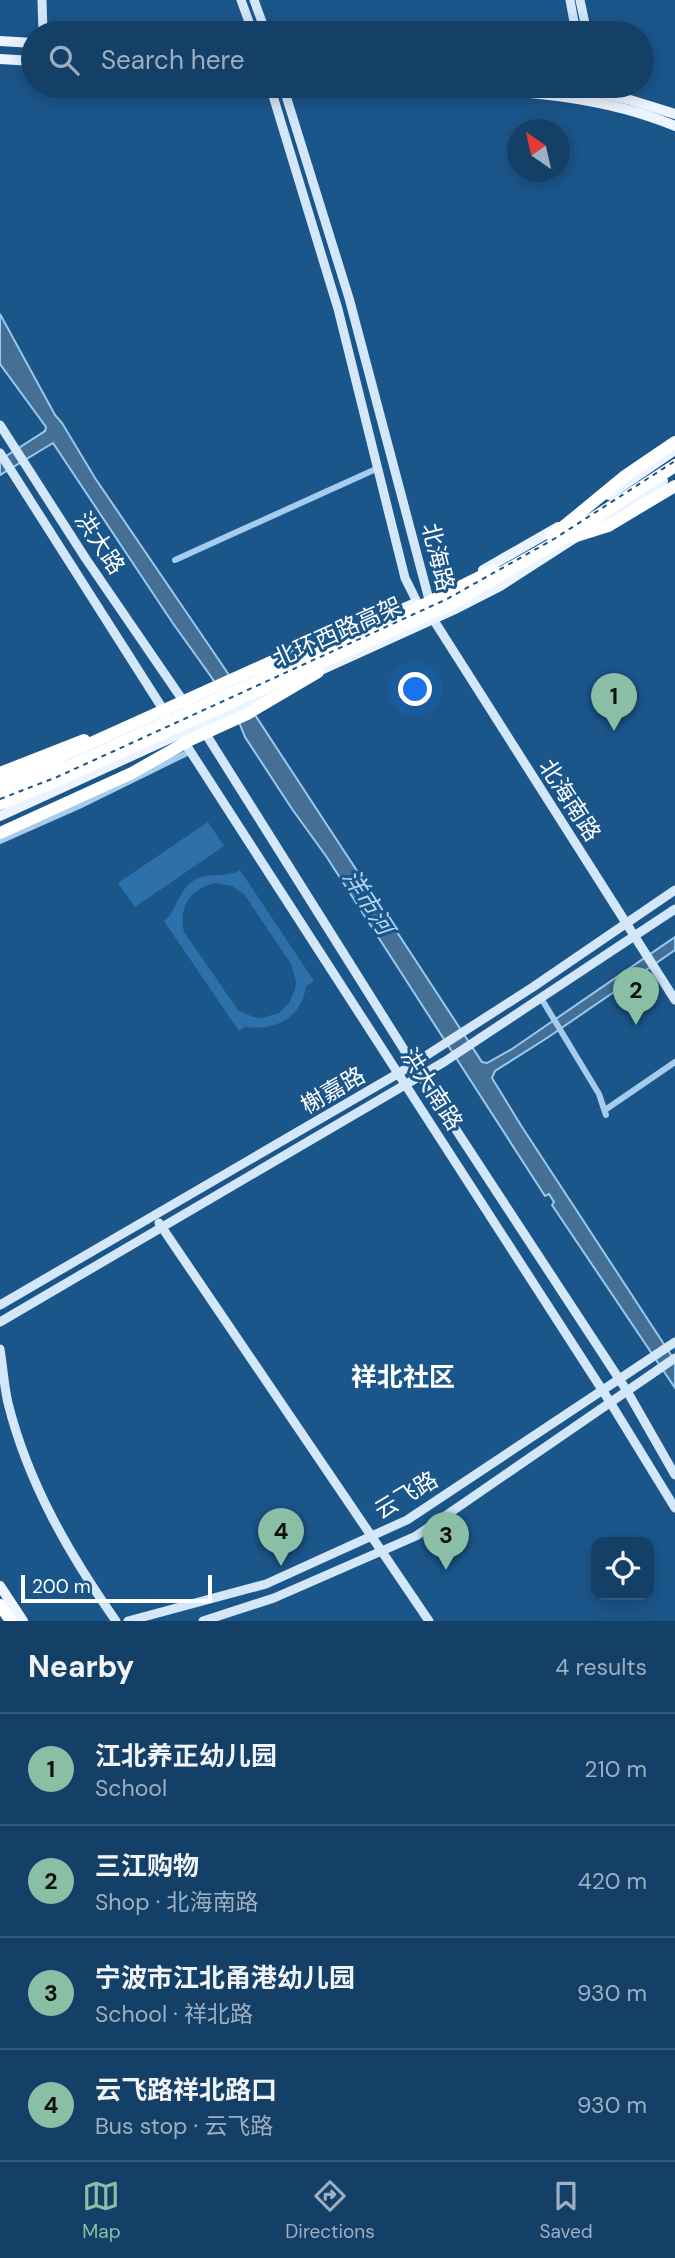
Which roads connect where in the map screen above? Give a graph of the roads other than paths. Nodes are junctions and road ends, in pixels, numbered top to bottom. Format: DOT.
graph roads {
  1 [pos="42,0"];
  2 [pos="241,0"];
  3 [pos="254,0"];
  4 [pos="570,0"];
  5 [pos="580,0"];
  6 [pos="43,21"];
  7 [pos="249,21"];
  8 [pos="262,21"];
  9 [pos="574,21"];
  10 [pos="584,21"];
  11 [pos="0,41"];
  12 [pos="21,42"];
  13 [pos="0,59"];
  14 [pos="21,60"];
  15 [pos="274,98"];
  16 [pos="287,98"];
  17 [pos="610,98"];
  18 [pos="619,98"];
  19 [pos="675,114"];
  20 [pos="675,126"];
  21 [pos="0,425"];
  22 [pos="675,434"];
  23 [pos="675,442"];
  24 [pos="675,450"];
  25 [pos="0,453"];
  26 [pos="675,457"];
  27 [pos="645,462"];
  28 [pos="675,466"];
  29 [pos="376,469"];
  30 [pos="675,474"];
  31 [pos="675,486"];
  32 [pos="554,539"];
  33 [pos="175,560"];
  34 [pos="429,596"];
  35 [pos="418,602"];
  36 [pos="433,620"];
  37 [pos="336,645"];
  38 [pos="359,646"];
  39 [pos="170,681"];
  40 [pos="153,694"];
  41 [pos="188,706"];
  42 [pos="167,716"];
  43 [pos="138,722"];
  44 [pos="201,725"];
  45 [pos="187,742"];
  46 [pos="0,773"];
  47 [pos="0,784"];
  48 [pos="0,792"];
  49 [pos="0,804"];
  50 [pos="0,816"];
  51 [pos="0,824"];
  52 [pos="0,833"];
  53 [pos="0,841"];
  54 [pos="675,890"];
  55 [pos="675,909"];
  56 [pos="625,923"];
  57 [pos="636,939"];
  58 [pos="543,1000"];
  59 [pos="675,1000"];
  60 [pos="675,1062"];
  61 [pos="413,1064"];
  62 [pos="399,1073"];
  63 [pos="421,1076"];
  64 [pos="406,1085"];
  65 [pos="155,1217"];
  66 [pos="162,1228"];
  67 [pos="0,1305"];
  68 [pos="0,1322"];
  69 [pos="675,1342"];
  70 [pos="0,1349"];
  71 [pos="675,1358"];
  72 [pos="619,1379"];
  73 [pos="603,1390"];
  74 [pos="627,1391"];
  75 [pos="610,1402"];
  76 [pos="675,1475"];
  77 [pos="675,1508"];
  78 [pos="373,1538"];
  79 [pos="384,1550"];
  80 [pos="0,1586"];
  81 [pos="0,1605"];
  82 [pos="10,1621"];
  83 [pos="23,1621"];
  84 [pos="116,1621"];
  85 [pos="128,1621"];
  86 [pos="203,1621"];
  87 [pos="429,1621"];
  88 [pos="436,1621"];
  1 -- 6 [label="main road"];
  2 -- 7 [label="main road"];
  3 -- 8 [label="main road"];
  4 -- 9 [label="main road"];
  5 -- 10 [label="main road"];
  11 -- 12 [label="main road"];
  13 -- 14 [label="main road"];
  15 -- 35 [label="main road, 北海路"];
  16 -- 34 [label="main road, 北海路"];
  17 -- 20 [label="main road"];
  18 -- 19 [label="main road"];
  21 -- 39 [label="main road, 洪大路"];
  22 -- 27 [label="highway"];
  23 -- 27 [label="highway"];
  24 -- 34 [label="main road"];
  25 -- 40 [label="main road, 洪大路"];
  26 -- 32 [label="highway, 北环西路高架"];
  27 -- 32 [label="highway"];
  28 -- 32 [label="highway, 北环西路高架"];
  29 -- 33 [label="street"];
  30 -- 36 [label="main road"];
  31 -- 32 [label="highway"];
  32 -- 37 [label="highway, 北环西路高架"];
  32 -- 38 [label="highway, 北环西路高架"];
  34 -- 35 [label="main road"];
  34 -- 36 [label="main road, 北海路"];
  35 -- 36 [label="main road, 北海路"];
  35 -- 41 [label="main road"];
  36 -- 44 [label="main road"];
  36 -- 56 [label="main road, 北海南路"];
  37 -- 43 [label="highway"];
  37 -- 48 [label="highway, 北环西路高架"];
  38 -- 45 [label="highway"];
  38 -- 49 [label="highway, 北环西路高架"];
  39 -- 41 [label="main road, 洪大南路"];
  40 -- 42 [label="main road, 洪大南路"];
  41 -- 42 [label="main road"];
  41 -- 44 [label="main road, 洪大南路"];
  42 -- 45 [label="main road, 洪大南路"];
  42 -- 48 [label="main road"];
  43 -- 46 [label="highway"];
  43 -- 47 [label="highway"];
  44 -- 45 [label="main road"];
  44 -- 61 [label="main road, 洪大南路"];
  45 -- 50 [label="main road"];
  45 -- 51 [label="highway"];
  45 -- 52 [label="highway"];
  45 -- 53 [label="street"];
  45 -- 62 [label="main road, 洪大南路"];
  54 -- 56 [label="main road, 榭嘉路"];
  55 -- 57 [label="main road, 榭嘉路"];
  56 -- 57 [label="main road, 北海南路"];
  56 -- 61 [label="main road, 榭嘉路"];
  57 -- 58 [label="main road, 榭嘉路"];
  57 -- 59 [label="main road, 北海南路"];
  58 -- 60 [label="street"];
  58 -- 63 [label="main road, 榭嘉路"];
  61 -- 62 [label="main road, 榭嘉路"];
  61 -- 63 [label="main road, 洪大南路"];
  62 -- 64 [label="main road, 洪大南路"];
  62 -- 65 [label="main road, 榭嘉路"];
  63 -- 64 [label="main road, 榭嘉路"];
  63 -- 72 [label="main road, 洪大南路"];
  64 -- 66 [label="main road, 榭嘉路"];
  64 -- 73 [label="main road, 洪大南路"];
  65 -- 66 [label="main road"];
  65 -- 67 [label="main road, 榭嘉路"];
  66 -- 68 [label="main road, 榭嘉路"];
  66 -- 78 [label="main road"];
  69 -- 72 [label="main road, 云飞路"];
  70 -- 84 [label="main road"];
  71 -- 74 [label="main road, 云飞路"];
  72 -- 73 [label="main road, 云飞路"];
  72 -- 74 [label="main road, 洪大南路"];
  73 -- 75 [label="main road, 洪大南路"];
  73 -- 78 [label="main road, 云飞路"];
  74 -- 75 [label="main road, 云飞路"];
  74 -- 76 [label="main road, 洪大南路"];
  75 -- 77 [label="main road, 洪大南路"];
  75 -- 79 [label="main road, 云飞路"];
  78 -- 79 [label="main road"];
  78 -- 85 [label="main road, 云飞路"];
  79 -- 86 [label="main road, 云飞路"];
  79 -- 87 [label="main road"];
  79 -- 88 [label="main road"];
  80 -- 83 [label="main road"];
  81 -- 82 [label="highway"];
}
